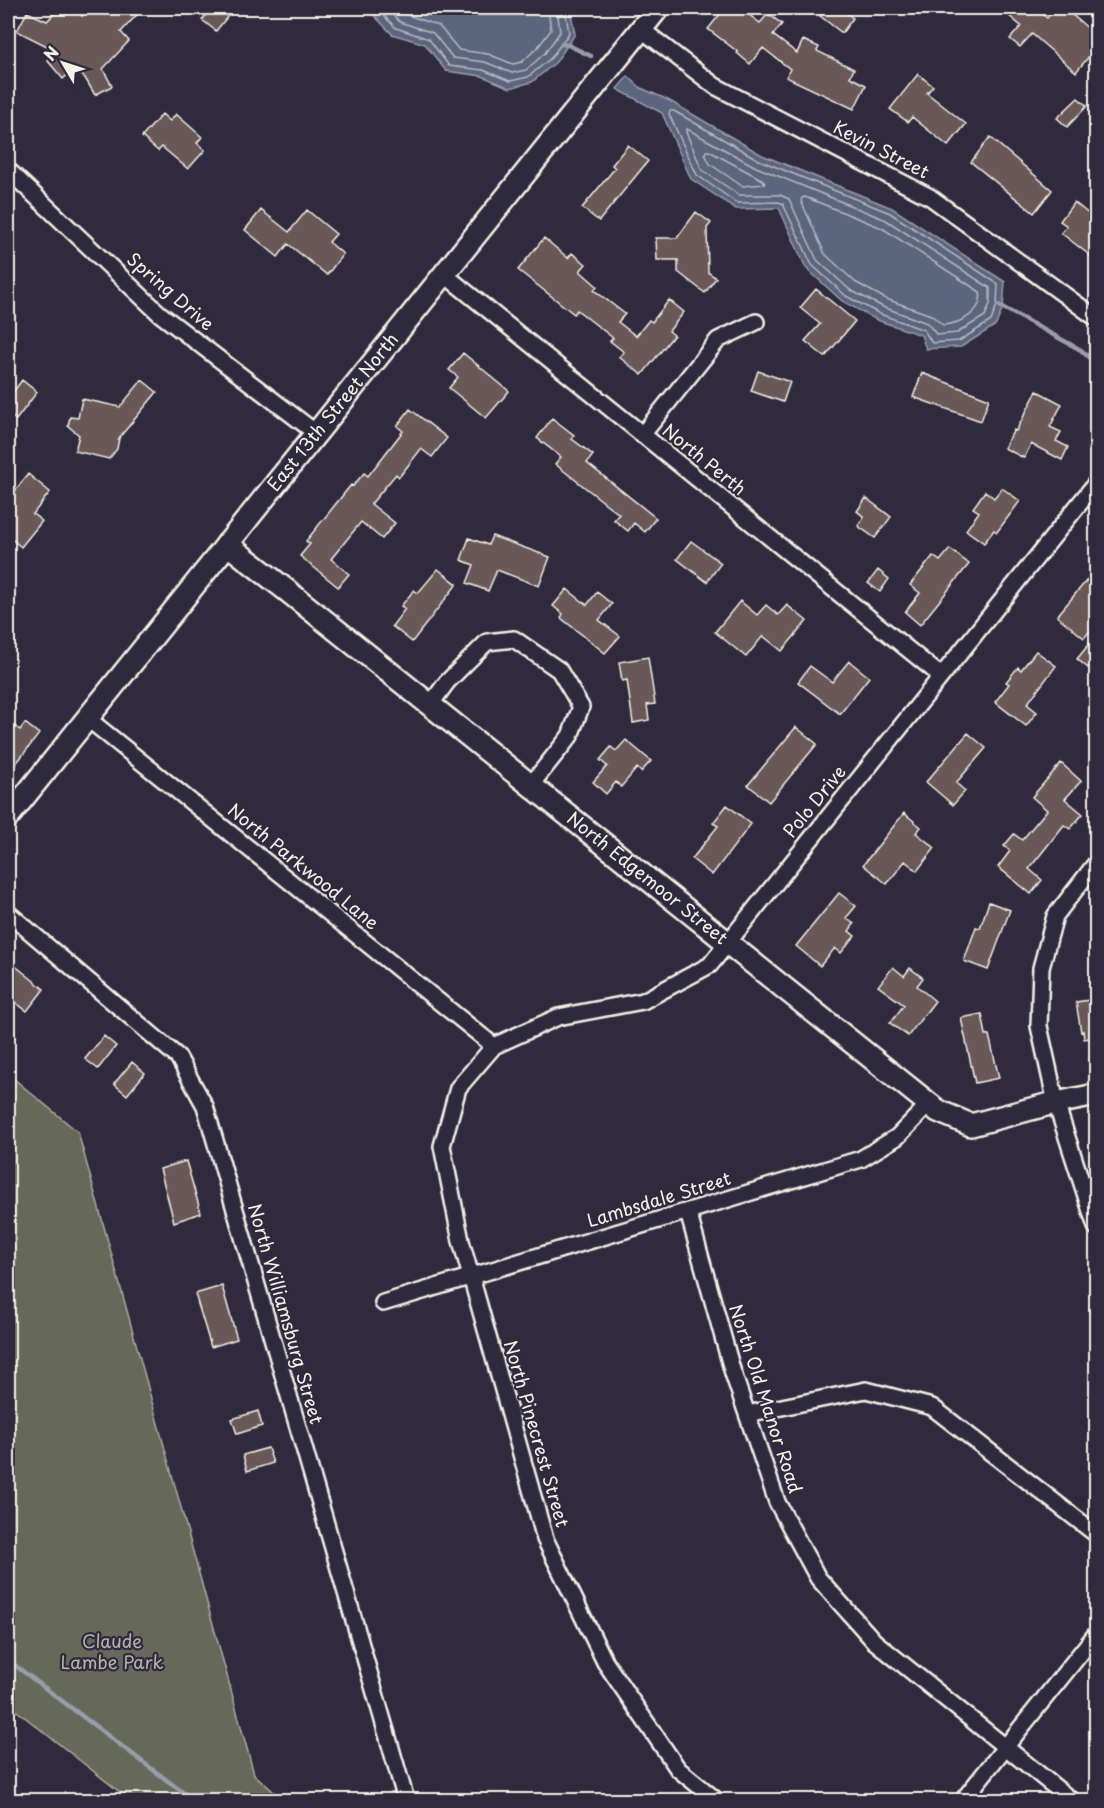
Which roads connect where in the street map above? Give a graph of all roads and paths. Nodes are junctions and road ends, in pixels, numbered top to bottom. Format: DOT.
graph roads {
  1 [pos="658,8"];
  2 [pos="641,29"];
  3 [pos="8,170"];
  4 [pos="444,274"];
  5 [pos="1096,318"];
  6 [pos="756,322"];
  7 [pos="316,433"];
  8 [pos="642,435"];
  9 [pos="1096,483"];
  10 [pos="227,544"];
  11 [pos="941,676"];
  12 [pos="430,705"];
  13 [pos="87,718"];
  14 [pos="530,786"];
  15 [pos="8,816"];
  16 [pos="1096,863"];
  17 [pos="8,913"];
  18 [pos="727,943"];
  19 [pos="494,1046"];
  20 [pos="1096,1095"];
  21 [pos="1056,1102"];
  22 [pos="929,1104"];
  23 [pos="688,1212"];
  24 [pos="1096,1227"];
  25 [pos="471,1277"];
  26 [pos="383,1303"];
  27 [pos="747,1414"];
  28 [pos="1096,1534"];
  29 [pos="1096,1634"];
  30 [pos="1006,1747"];
  31 [pos="406,1800"];
  32 [pos="716,1800"];
  33 [pos="963,1800"];
  34 [pos="1071,1800"];
  1 -- 2 [label="street, East 13th Street North"];
  2 -- 4 [label="street, East 13th Street North"];
  2 -- 5 [label="street, Kevin Street"];
  3 -- 7 [label="street, Spring Drive"];
  4 -- 7 [label="street, East 13th Street North"];
  4 -- 8 [label="street, North Perth"];
  6 -- 8 [label="street"];
  7 -- 10 [label="street, East 13th Street North"];
  8 -- 11 [label="street, North Perth"];
  9 -- 11 [label="street, Polo Drive"];
  10 -- 12 [label="street, North Edgemoor Street"];
  10 -- 13 [label="street, East 13th Street North"];
  11 -- 18 [label="street, Polo Drive"];
  12 -- 14 [label="street, North Edgemoor Street"];
  12 -- 14 [label="street"];
  13 -- 15 [label="street, East 13th Street North"];
  13 -- 19 [label="street, North Parkwood Lane"];
  14 -- 18 [label="street, North Edgemoor Street"];
  16 -- 21 [label="street"];
  17 -- 31 [label="street, North Williamsburg Street"];
  18 -- 19 [label="street, Polo Drive"];
  18 -- 22 [label="street, North Edgemoor Street"];
  19 -- 25 [label="street, North Pinecrest Street"];
  20 -- 21 [label="street, North Edgemoor Street"];
  21 -- 22 [label="street, North Edgemoor Street"];
  21 -- 24 [label="street"];
  22 -- 23 [label="street, Lambsdale Street"];
  23 -- 25 [label="street, Lambsdale Street"];
  23 -- 27 [label="street, North Old Manor Road"];
  25 -- 26 [label="street, Lambsdale Street"];
  25 -- 32 [label="street, North Pinecrest Street"];
  27 -- 28 [label="street"];
  27 -- 30 [label="street, North Old Manor Road"];
  29 -- 30 [label="street"];
  30 -- 33 [label="street"];
  30 -- 34 [label="street, North Old Manor Road"];
}
